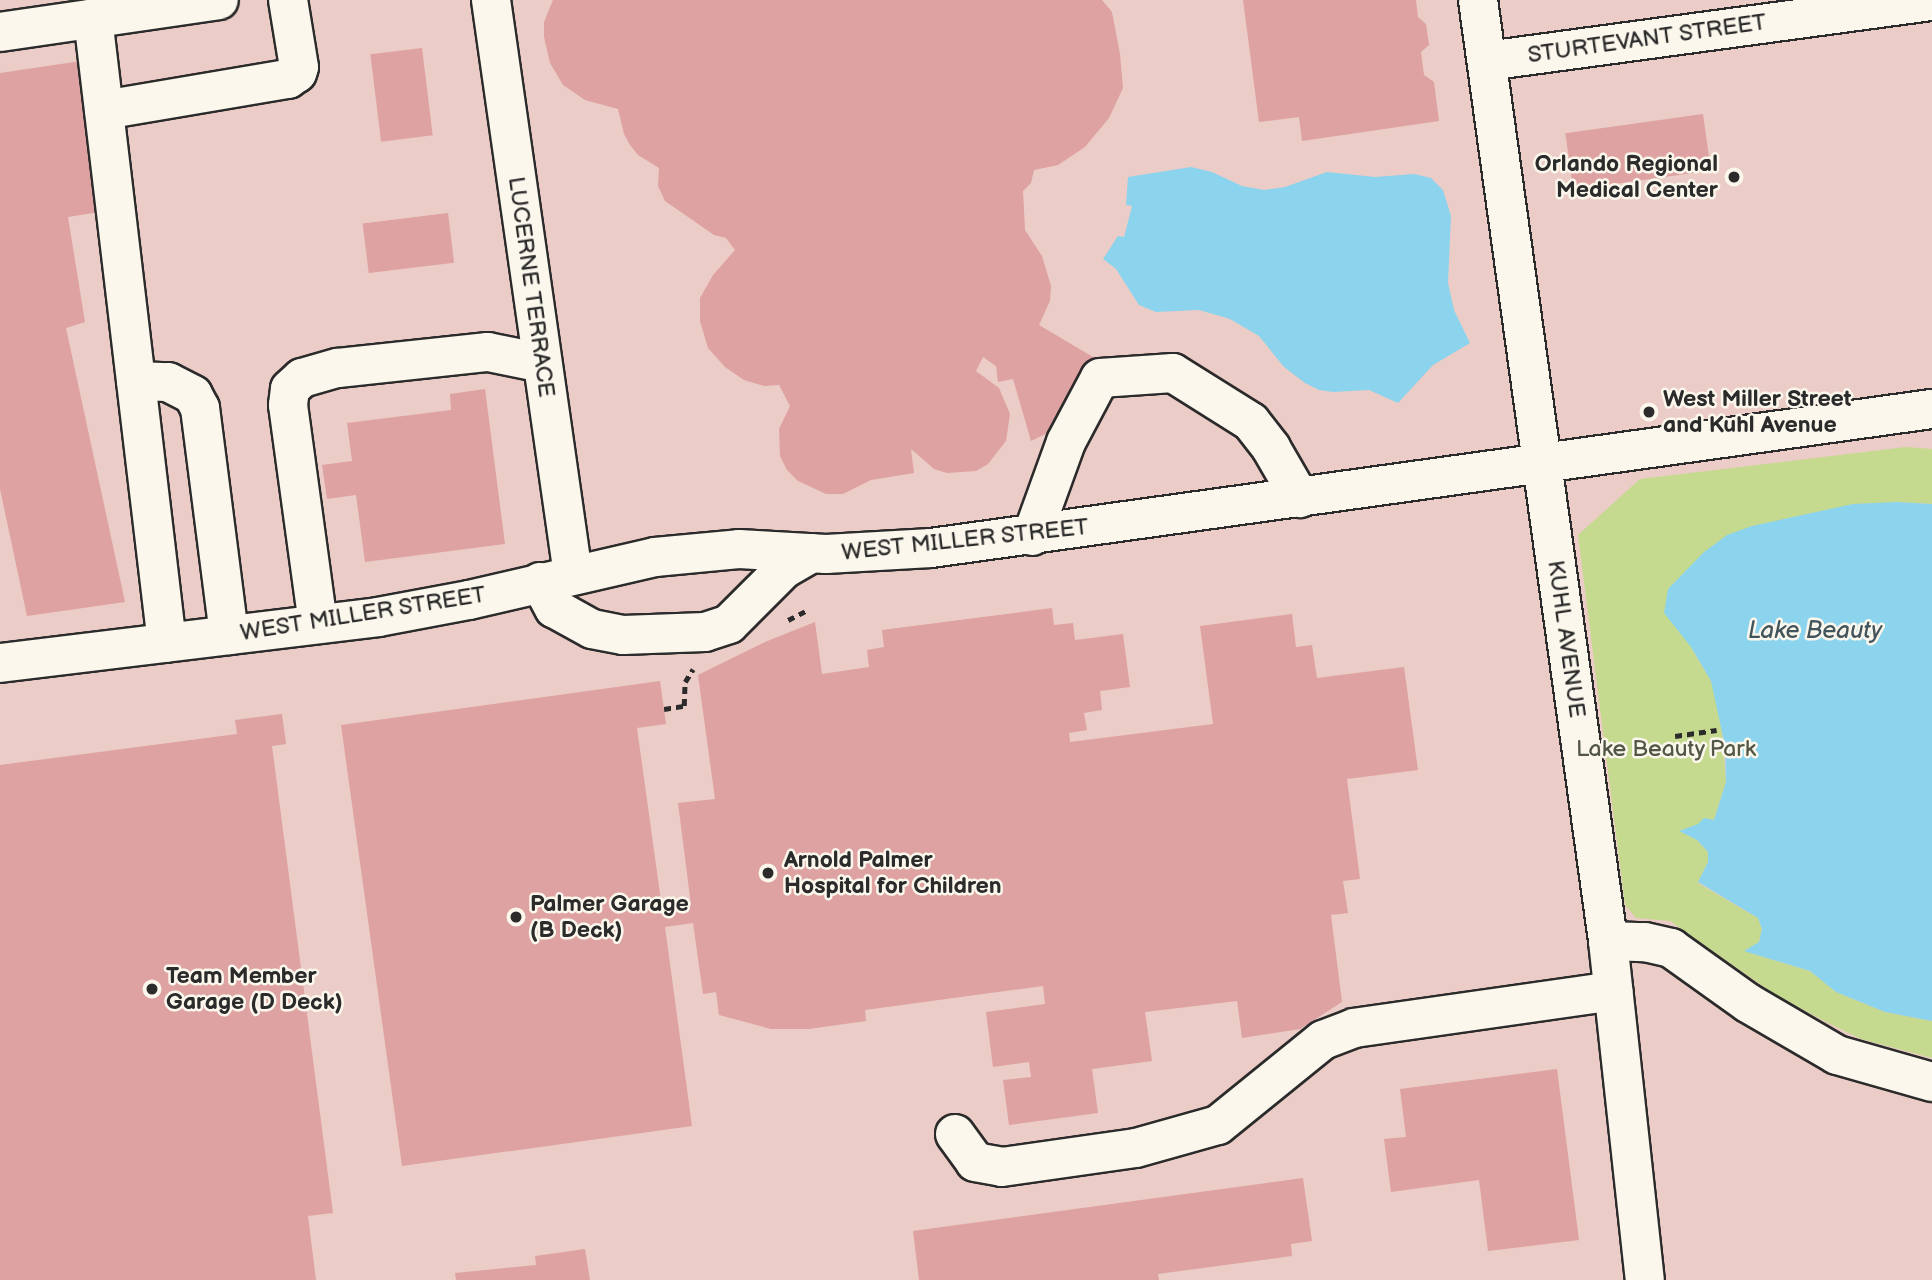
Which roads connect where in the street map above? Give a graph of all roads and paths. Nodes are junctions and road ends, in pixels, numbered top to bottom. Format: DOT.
graph roads {
  1 [pos="219,0"];
  2 [pos="288,0"];
  3 [pos="491,0"];
  4 [pos="1478,0"];
  5 [pos="1932,1"];
  6 [pos="1881,4"];
  7 [pos="149,5"];
  8 [pos="1766,11"];
  9 [pos="93,18"];
  10 [pos="0,32"];
  11 [pos="1487,61"];
  12 [pos="104,110"];
  13 [pos="542,363"];
  14 [pos="136,380"];
  15 [pos="1932,409"];
  16 [pos="1543,463"];
  17 [pos="1300,498"];
  18 [pos="1032,536"];
  19 [pos="812,553"];
  20 [pos="557,578"];
  21 [pos="318,624"];
  22 [pos="229,635"];
  23 [pos="167,643"];
  24 [pos="0,663"];
  25 [pos="696,667"];
  26 [pos="664,709"];
  27 [pos="1717,730"];
  28 [pos="1675,736"];
  29 [pos="1608,941"];
  30 [pos="1613,991"];
  31 [pos="1932,1082"];
  32 [pos="955,1134"];
  33 [pos="1645,1280"];
  1 -- 7 [label="street"];
  2 -- 12 [label="street"];
  3 -- 13 [label="street, LUCERNE TERRACE"];
  4 -- 11 [label="street, KUHL AVENUE"];
  5 -- 6 [label="street, STURTEVANT STREET"];
  6 -- 8 [label="street, STURTEVANT STREET"];
  7 -- 9 [label="street"];
  8 -- 11 [label="street, STURTEVANT STREET"];
  9 -- 10 [label="street"];
  9 -- 12 [label="street"];
  11 -- 16 [label="street, KUHL AVENUE"];
  12 -- 14 [label="street"];
  13 -- 20 [label="street, LUCERNE TERRACE"];
  13 -- 21 [label="street"];
  14 -- 22 [label="street"];
  14 -- 23 [label="street"];
  15 -- 16 [label="street, WEST MILLER STREET"];
  16 -- 17 [label="street, WEST MILLER STREET"];
  16 -- 29 [label="street, KUHL AVENUE"];
  17 -- 18 [label="street, WEST MILLER STREET"];
  17 -- 18 [label="street"];
  18 -- 19 [label="street, WEST MILLER STREET"];
  19 -- 20 [label="street, WEST MILLER STREET"];
  19 -- 20 [label="street"];
  20 -- 21 [label="street, WEST MILLER STREET"];
  21 -- 22 [label="street, WEST MILLER STREET"];
  22 -- 23 [label="street, WEST MILLER STREET"];
  23 -- 24 [label="street, WEST MILLER STREET"];
  25 -- 26 [label="path"];
  27 -- 28 [label="path"];
  29 -- 30 [label="street, KUHL AVENUE"];
  29 -- 31 [label="street"];
  30 -- 32 [label="street"];
  30 -- 33 [label="street, KUHL AVENUE"];
}
